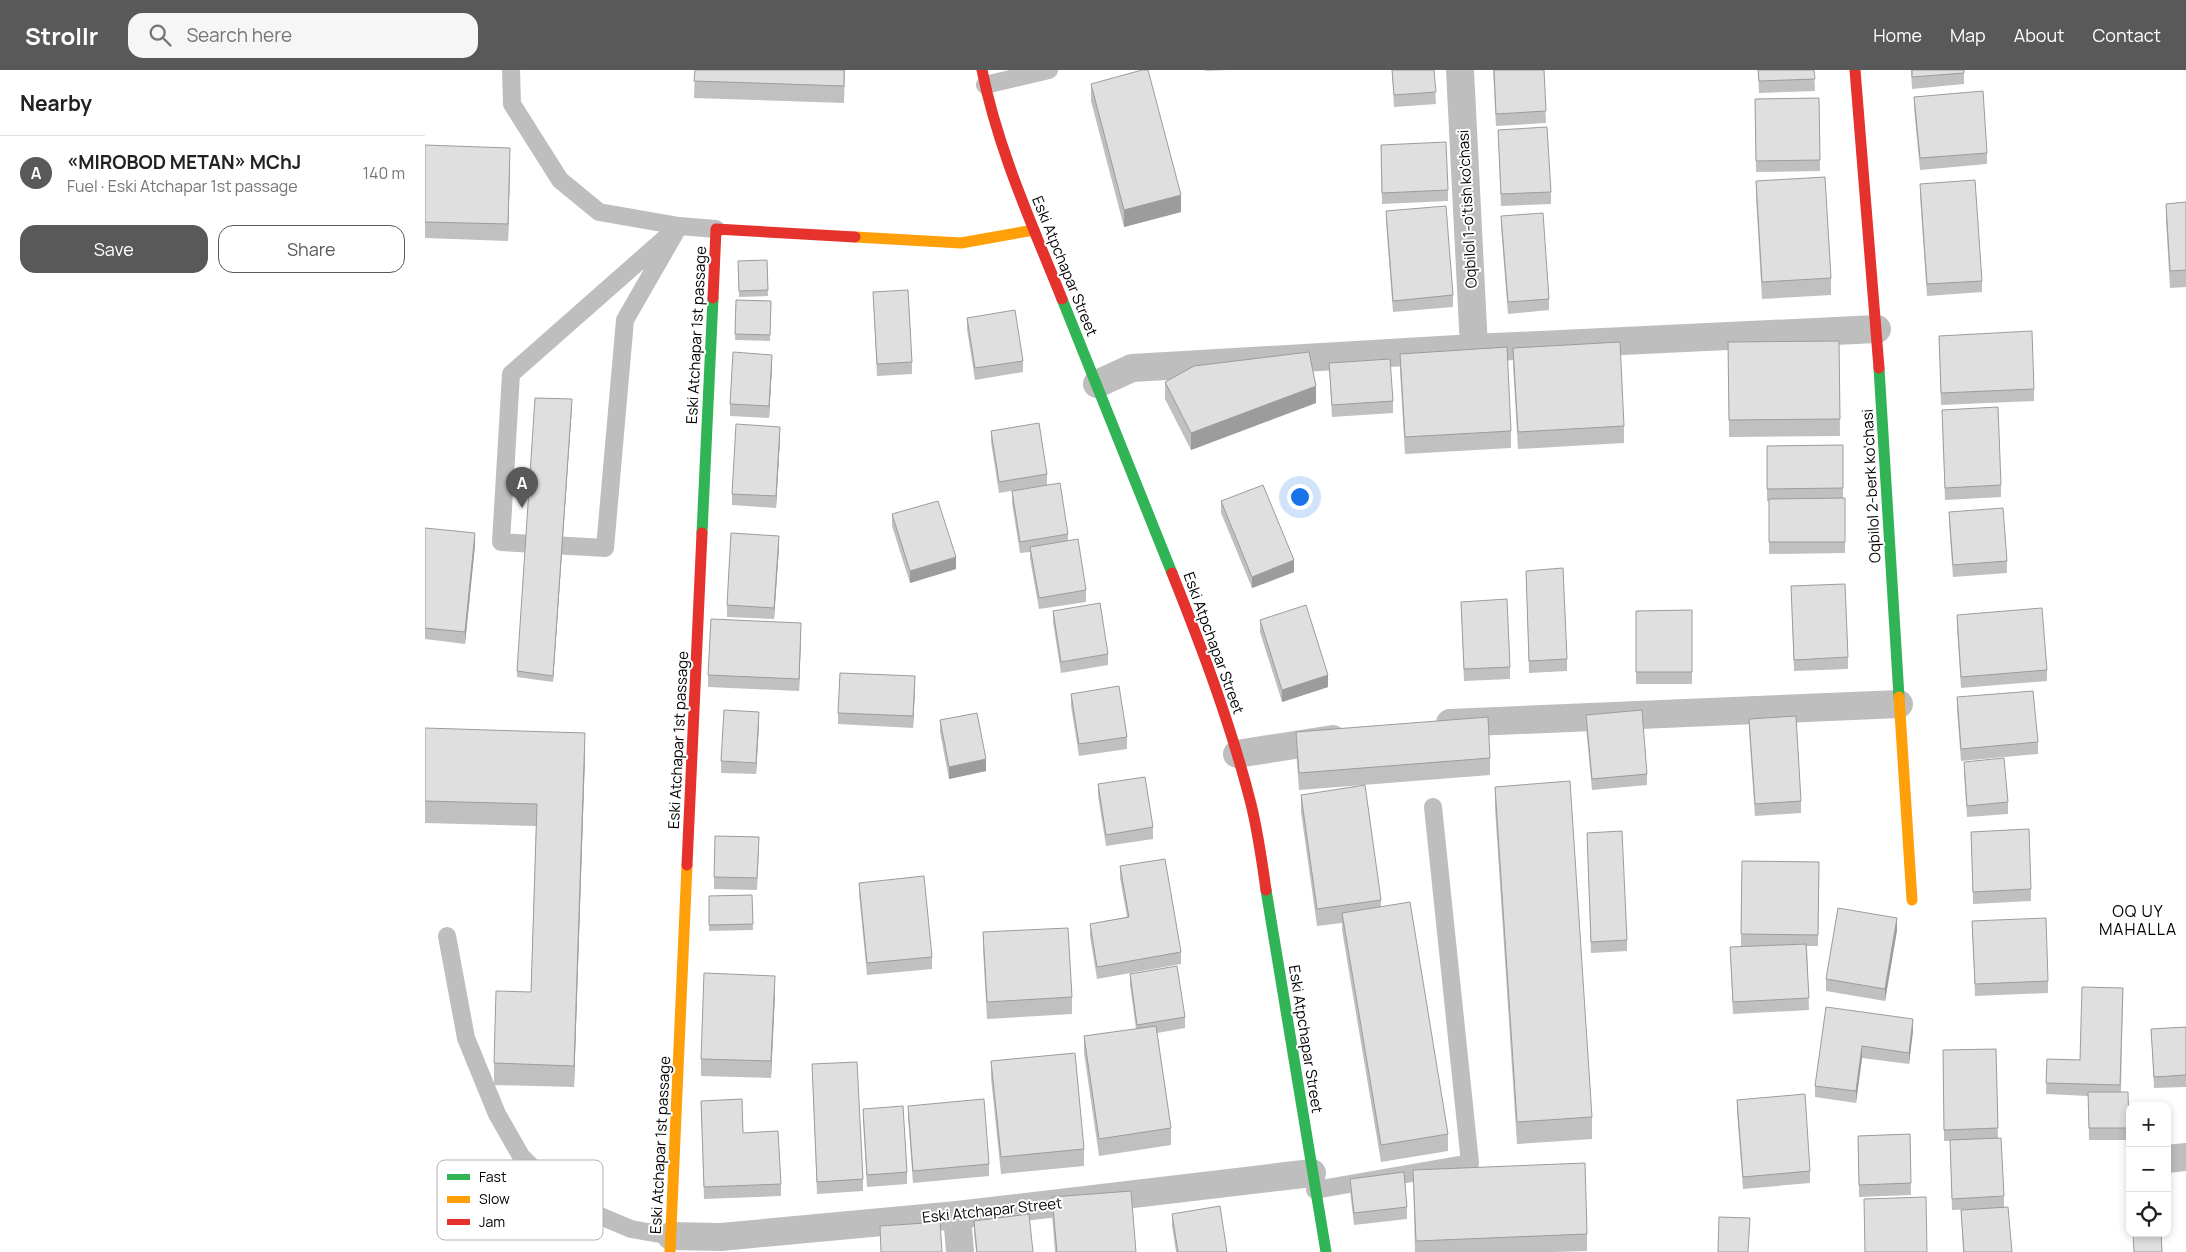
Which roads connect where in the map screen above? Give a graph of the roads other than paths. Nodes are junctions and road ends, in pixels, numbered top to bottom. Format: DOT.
graph roads {
  1 [pos="511,70"];
  2 [pos="1049,70"];
  3 [pos="1460,70"];
  4 [pos="1855,70"];
  5 [pos="983,78"];
  6 [pos="679,226"];
  7 [pos="716,229"];
  8 [pos="1034,230"];
  9 [pos="1877,329"];
  10 [pos="1474,348"];
  11 [pos="1097,384"];
  12 [pos="1899,704"];
  13 [pos="1423,727"];
  14 [pos="1355,736"];
  15 [pos="1237,754"];
  16 [pos="1433,807"];
  17 [pos="1912,900"];
  18 [pos="447,936"];
  19 [pos="2186,1157"];
  20 [pos="2171,1159"];
  21 [pos="525,1160"];
  22 [pos="1314,1181"];
  23 [pos="957,1215"];
  24 [pos="603,1217"];
  25 [pos="670,1244"];
  26 [pos="960,1252"];
  27 [pos="1326,1252"];
  1 -- 6 [label="lane"];
  2 -- 5 [label="lane"];
  3 -- 10 [label="street, Oqbilol 1-o'tish ko'chasi"];
  4 -- 9 [label="street, Oqbilol 2-berk ko'chasi"];
  5 -- 8 [label="street, Eski Atpchapar Street"];
  6 -- 6 [label="lane"];
  6 -- 7 [label="lane"];
  7 -- 8 [label="street"];
  7 -- 25 [label="street, Eski Atchapar 1st passage"];
  8 -- 11 [label="street, Eski Atpchapar Street"];
  9 -- 10 [label="street"];
  9 -- 12 [label="street, Oqbilol 2-berk ko'chasi"];
  10 -- 11 [label="street"];
  11 -- 15 [label="street, Eski Atpchapar Street"];
  12 -- 13 [label="street"];
  12 -- 17 [label="street, Oqbilol 2-berk ko'chasi"];
  14 -- 15 [label="street"];
  15 -- 22 [label="street, Eski Atpchapar Street"];
  16 -- 22 [label="lane"];
  18 -- 21 [label="lane"];
  19 -- 20 [label="street"];
  22 -- 23 [label="street, Eski Atchapar Street"];
  22 -- 27 [label="street, Eski Atpchapar Street"];
  23 -- 25 [label="street, Eski Atchapar Street"];
  23 -- 26 [label="street"];
  24 -- 25 [label="lane"];
}
